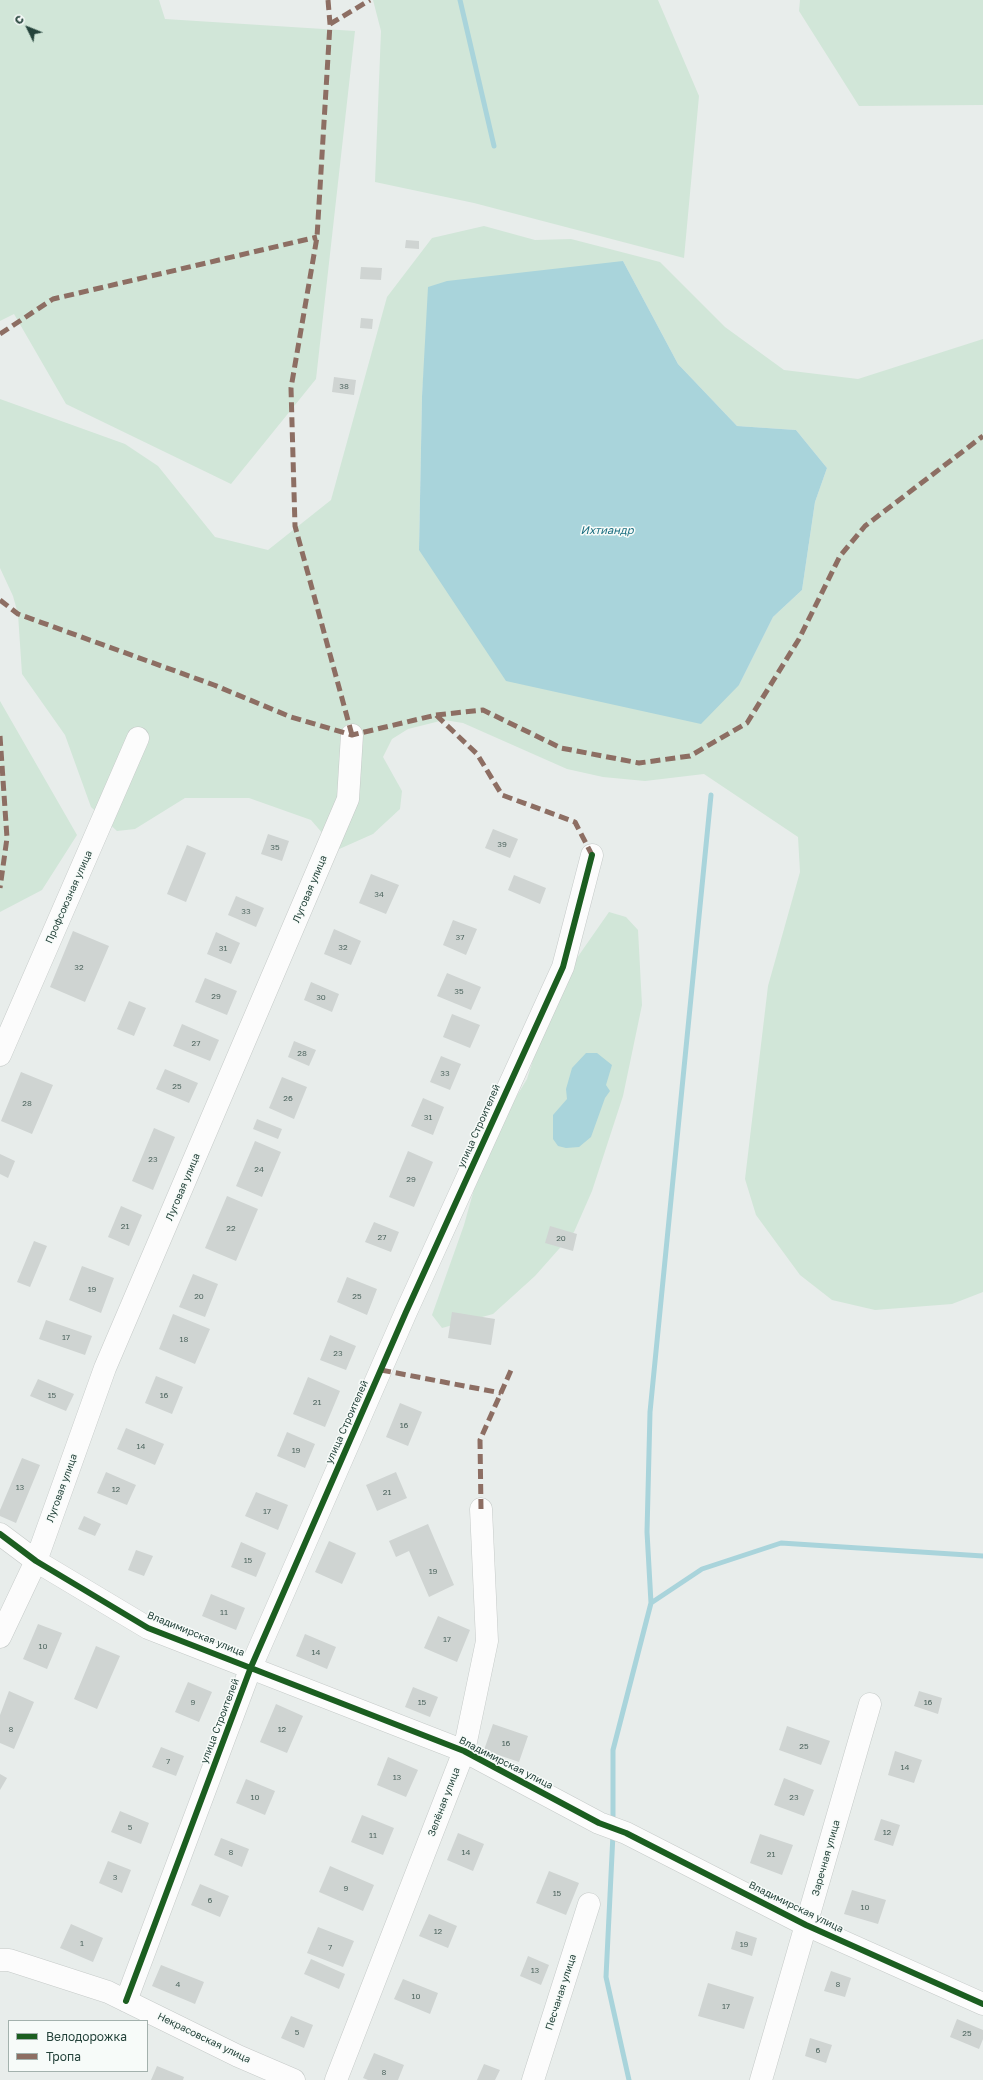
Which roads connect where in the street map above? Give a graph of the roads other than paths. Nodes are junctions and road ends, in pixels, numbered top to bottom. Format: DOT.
graph roads {
  1 [pos="352,735"];
  2 [pos="138,738"];
  3 [pos="592,855"];
  4 [pos="0,1055"];
  5 [pos="481,1509"];
  6 [pos="0,1534"];
  7 [pos="36,1561"];
  8 [pos="0,1637"];
  9 [pos="251,1667"];
  10 [pos="870,1704"];
  11 [pos="464,1751"];
  12 [pos="589,1904"];
  13 [pos="806,1925"];
  14 [pos="0,1960"];
  15 [pos="126,2000"];
  16 [pos="983,2004"];
  17 [pos="294,2080"];
  18 [pos="336,2080"];
  19 [pos="533,2080"];
  20 [pos="761,2080"];
  1 -- 7 [label="street, Луговая улица"];
  2 -- 4 [label="street, Профсоюзная улица"];
  3 -- 9 [label="street, улица Строителей"];
  5 -- 11 [label="street, Зелёная улица"];
  6 -- 7 [label="street, Владимирская улица"];
  7 -- 8 [label="street, Луговая улица"];
  7 -- 9 [label="street, Владимирская улица"];
  9 -- 11 [label="street, Владимирская улица"];
  9 -- 15 [label="street, улица Строителей"];
  10 -- 13 [label="street, Заречная улица"];
  11 -- 13 [label="street, Владимирская улица"];
  11 -- 18 [label="street, Зелёная улица"];
  12 -- 19 [label="street, Песчаная улица"];
  13 -- 16 [label="street, Владимирская улица"];
  13 -- 20 [label="street, Заречная улица"];
  14 -- 15 [label="street, Некрасовская улица"];
  15 -- 17 [label="street, Некрасовская улица"];
}
